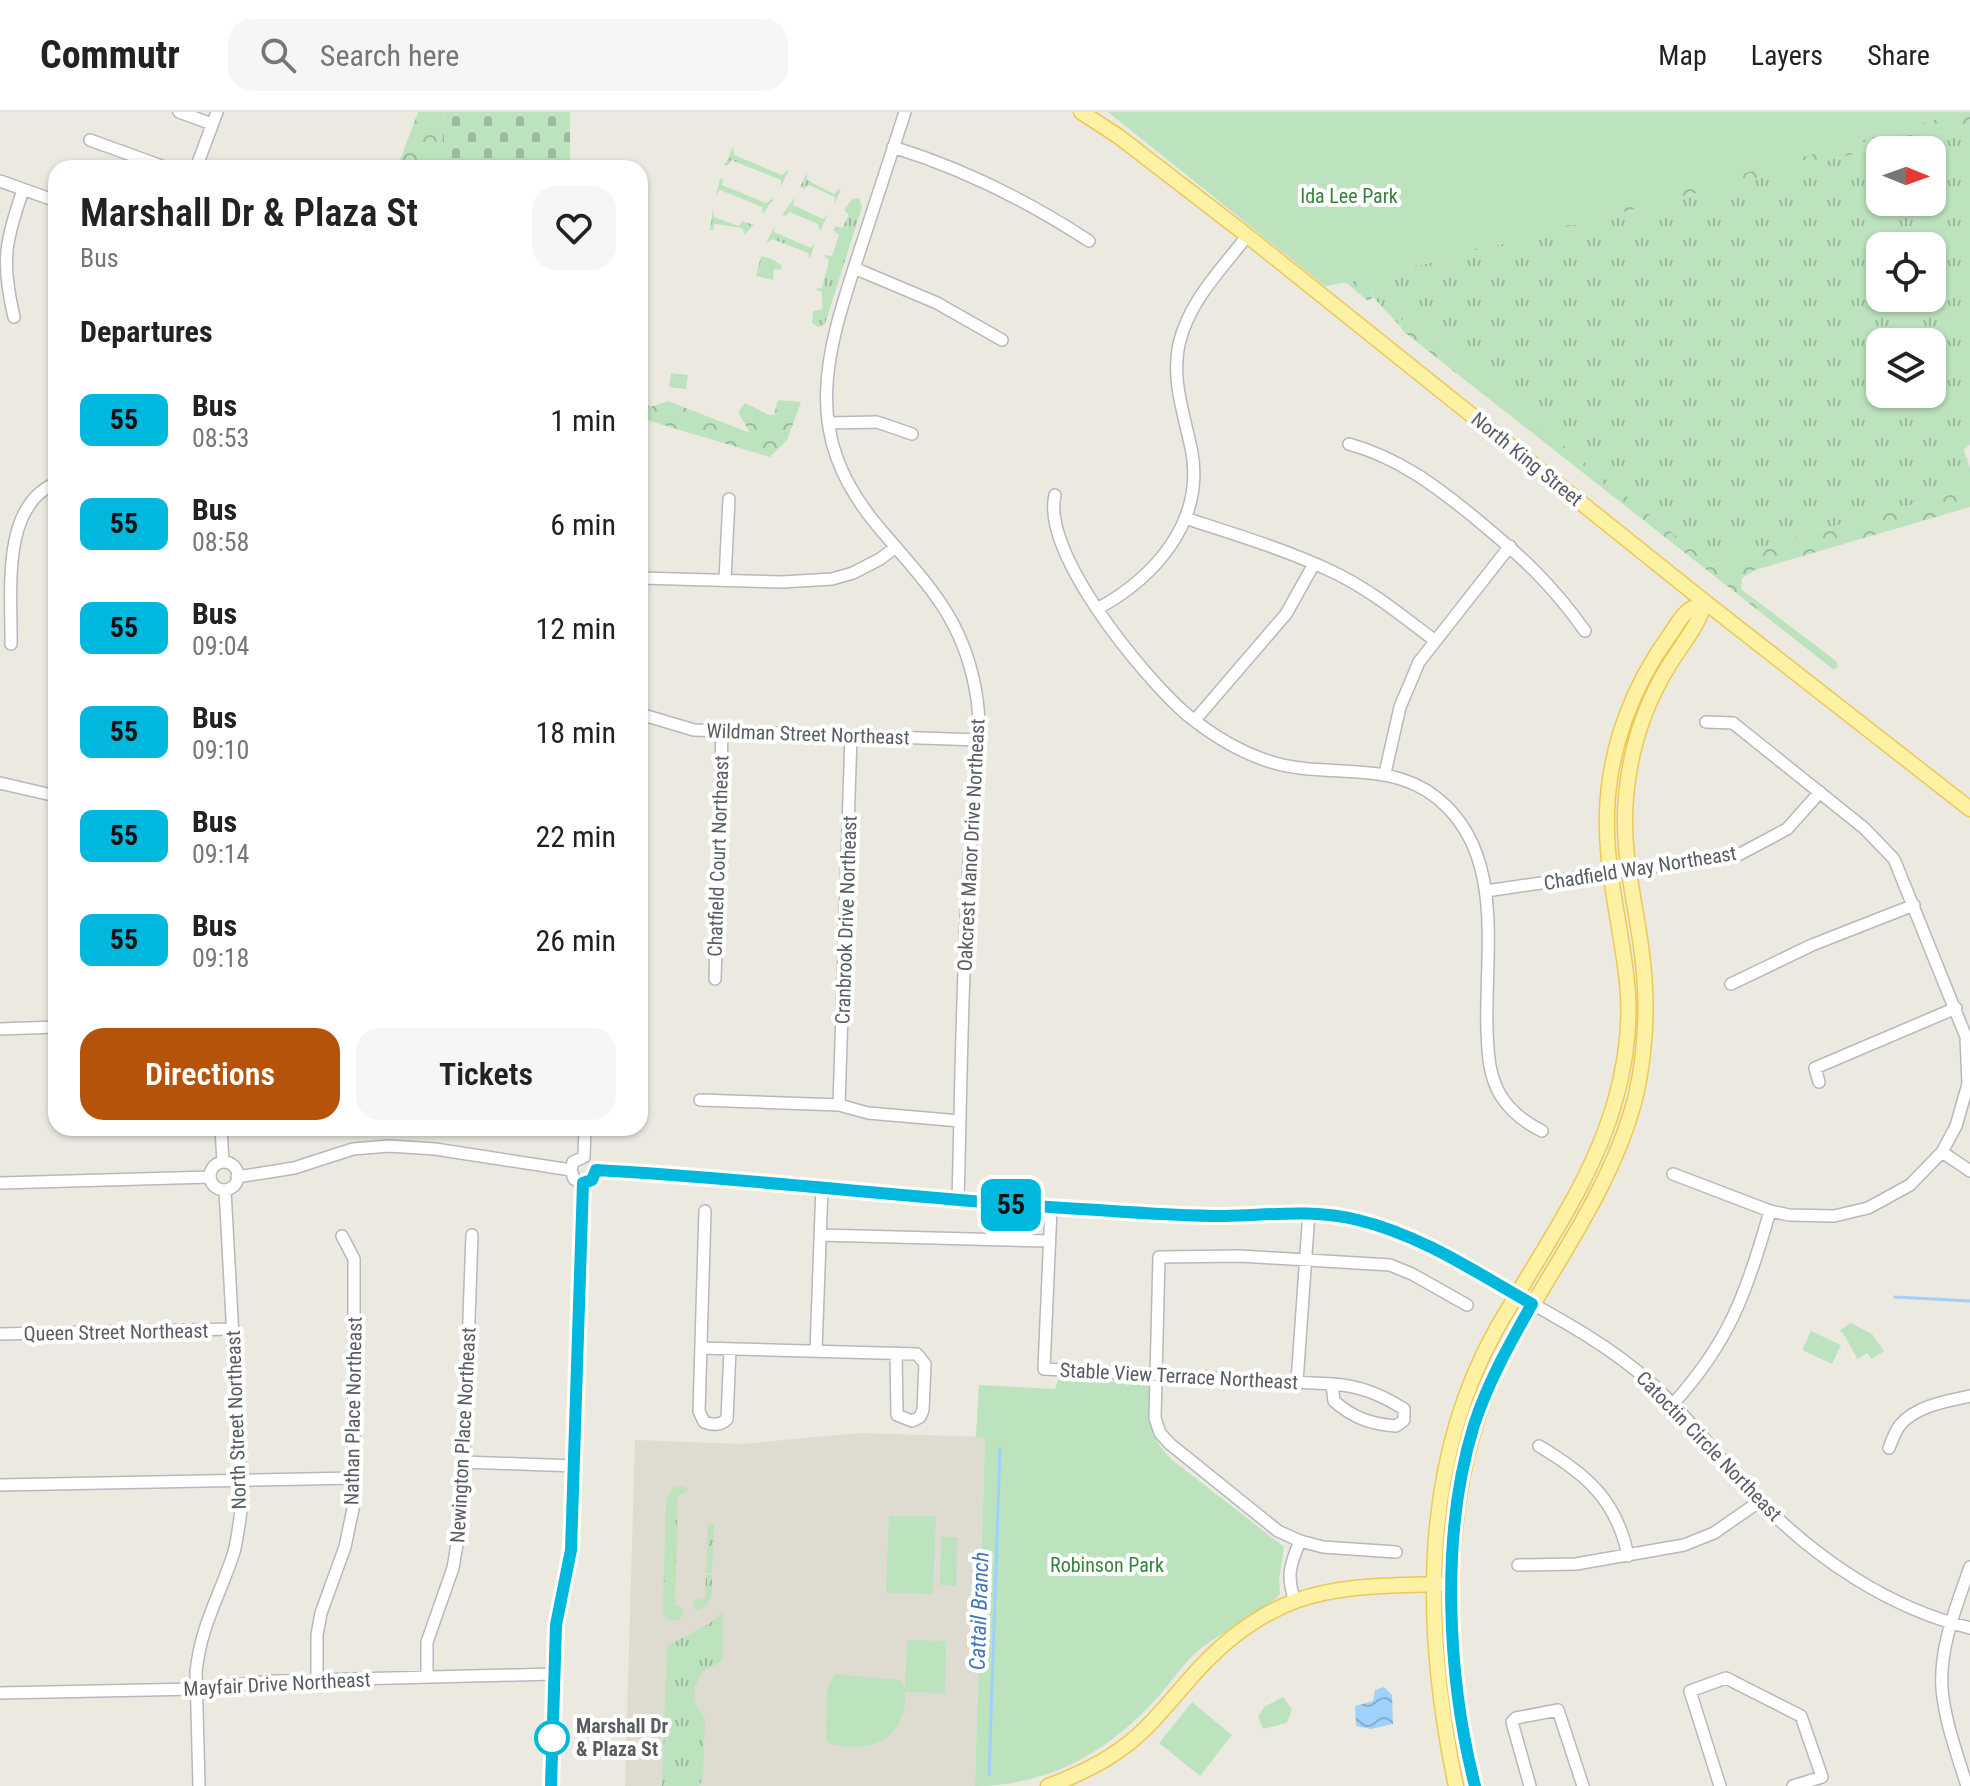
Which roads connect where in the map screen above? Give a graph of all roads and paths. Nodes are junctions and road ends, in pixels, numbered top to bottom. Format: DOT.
graph roads {
  1 [pos="179,112"];
  2 [pos="217,112"];
  3 [pos="905,112"];
  4 [pos="1081,112"];
  5 [pos="212,124"];
  6 [pos="90,140"];
  7 [pos="893,147"];
  8 [pos="145,160"];
  9 [pos="199,160"];
  10 [pos="0,181"];
  11 [pos="23,190"];
  12 [pos="48,198"];
  13 [pos="1247,236"];
  14 [pos="1089,241"];
  15 [pos="854,268"];
  16 [pos="14,317"];
  17 [pos="1002,340"];
  18 [pos="828,423"];
  19 [pos="912,434"];
  20 [pos="1349,444"];
  21 [pos="48,487"];
  22 [pos="1055,495"];
  23 [pos="729,499"];
  24 [pos="1185,518"];
  25 [pos="1510,546"];
  26 [pos="896,547"];
  27 [pos="1314,564"];
  28 [pos="648,578"];
  29 [pos="725,580"];
  30 [pos="1705,602"];
  31 [pos="1097,609"];
  32 [pos="1585,631"];
  33 [pos="1434,640"];
  34 [pos="11,644"];
  35 [pos="648,717"];
  36 [pos="1195,720"];
  37 [pos="1706,722"];
  38 [pos="722,732"];
  39 [pos="851,735"];
  40 [pos="979,740"];
  41 [pos="1385,773"];
  42 [pos="0,783"];
  43 [pos="1820,792"];
  44 [pos="48,794"];
  45 [pos="1970,809"];
  46 [pos="1628,871"];
  47 [pos="1610,873"];
  48 [pos="1486,891"];
  49 [pos="1914,905"];
  50 [pos="715,979"];
  51 [pos="1731,984"];
  52 [pos="1956,1008"];
  53 [pos="48,1027"];
  54 [pos="0,1029"];
  55 [pos="1819,1082"];
  56 [pos="700,1100"];
  57 [pos="839,1105"];
  58 [pos="960,1121"];
  59 [pos="1542,1131"];
  60 [pos="221,1136"];
  61 [pos="585,1136"];
  62 [pos="1942,1152"];
  63 [pos="584,1157"];
  64 [pos="223,1162"];
  65 [pos="571,1170"];
  66 [pos="596,1170"];
  67 [pos="1970,1171"];
  68 [pos="1673,1174"];
  69 [pos="210,1177"];
  70 [pos="237,1177"];
  71 [pos="0,1183"];
  72 [pos="583,1183"];
  73 [pos="822,1186"];
  74 [pos="225,1190"];
  75 [pos="958,1201"];
  76 [pos="1051,1208"];
  77 [pos="705,1211"];
  78 [pos="1770,1211"];
  79 [pos="1309,1212"];
  80 [pos="472,1235"];
  81 [pos="820,1235"];
  82 [pos="342,1236"];
  83 [pos="1049,1241"];
  84 [pos="1305,1259"];
  85 [pos="1517,1296"];
  86 [pos="1532,1304"];
  87 [pos="1467,1305"];
  88 [pos="233,1329"];
  89 [pos="0,1334"];
  90 [pos="701,1348"];
  91 [pos="730,1349"];
  92 [pos="816,1351"];
  93 [pos="896,1353"];
  94 [pos="1156,1375"];
  95 [pos="1297,1382"];
  96 [pos="1332,1384"];
  97 [pos="1970,1396"];
  98 [pos="1672,1405"];
  99 [pos="1539,1446"];
  100 [pos="1889,1448"];
  101 [pos="464,1462"];
  102 [pos="575,1466"];
  103 [pos="355,1478"];
  104 [pos="241,1480"];
  105 [pos="0,1485"];
  106 [pos="1760,1501"];
  107 [pos="1300,1541"];
  108 [pos="1396,1552"];
  109 [pos="1628,1556"];
  110 [pos="1518,1565"];
  111 [pos="1970,1567"];
  112 [pos="1453,1584"];
  113 [pos="1435,1585"];
  114 [pos="1295,1601"];
  115 [pos="1951,1624"];
  116 [pos="1970,1628"];
  117 [pos="554,1674"];
  118 [pos="427,1677"];
  119 [pos="317,1680"];
  120 [pos="196,1689"];
  121 [pos="0,1693"];
  122 [pos="199,1786"];
  123 [pos="551,1786"];
  124 [pos="1048,1786"];
  125 [pos="1456,1786"];
  126 [pos="1475,1786"];
  127 [pos="1530,1786"];
  128 [pos="1583,1786"];
  129 [pos="1720,1786"];
  130 [pos="1793,1786"];
  131 [pos="1967,1786"];
  1 -- 5 [label="street"];
  2 -- 5 [label="street"];
  3 -- 7 [label="street, Oakcrest Manor Drive Northeast"];
  4 -- 13 [label="main road, North King Street"];
  5 -- 9 [label="street"];
  6 -- 8 [label="street"];
  7 -- 14 [label="street"];
  7 -- 15 [label="street, Oakcrest Manor Drive Northeast"];
  10 -- 11 [label="street"];
  11 -- 12 [label="street"];
  11 -- 16 [label="street"];
  13 -- 24 [label="street"];
  13 -- 30 [label="main road, North King Street"];
  15 -- 17 [label="street"];
  15 -- 18 [label="street, Oakcrest Manor Drive Northeast"];
  18 -- 19 [label="street"];
  18 -- 26 [label="street, Oakcrest Manor Drive Northeast"];
  20 -- 25 [label="street"];
  21 -- 34 [label="street"];
  22 -- 31 [label="street"];
  23 -- 29 [label="street"];
  24 -- 27 [label="street"];
  24 -- 31 [label="street"];
  25 -- 32 [label="street"];
  25 -- 33 [label="street"];
  26 -- 29 [label="street"];
  26 -- 40 [label="street, Oakcrest Manor Drive Northeast"];
  27 -- 33 [label="street"];
  27 -- 36 [label="street"];
  28 -- 29 [label="street"];
  30 -- 45 [label="main road, North King Street"];
  30 -- 46 [label="main road"];
  30 -- 47 [label="main road"];
  31 -- 36 [label="street"];
  33 -- 41 [label="street"];
  35 -- 38 [label="street, Wildman Street Northeast"];
  36 -- 41 [label="street"];
  37 -- 43 [label="street"];
  38 -- 39 [label="street, Wildman Street Northeast"];
  38 -- 50 [label="street, Chatfield Court Northeast"];
  39 -- 40 [label="street, Wildman Street Northeast"];
  39 -- 57 [label="street, Cranbrook Drive Northeast"];
  40 -- 58 [label="street, Oakcrest Manor Drive Northeast"];
  41 -- 48 [label="street"];
  42 -- 44 [label="street"];
  43 -- 46 [label="street, Chadfield Way Northeast"];
  43 -- 49 [label="street"];
  46 -- 47 [label="street, Chadfield Way Northeast"];
  46 -- 86 [label="main road"];
  47 -- 48 [label="street, Chadfield Way Northeast"];
  47 -- 85 [label="main road"];
  48 -- 59 [label="street"];
  49 -- 51 [label="street"];
  49 -- 52 [label="street"];
  52 -- 55 [label="street"];
  52 -- 62 [label="street"];
  53 -- 54 [label="street"];
  56 -- 57 [label="street"];
  57 -- 58 [label="street"];
  58 -- 75 [label="street, Oakcrest Manor Drive Northeast"];
  60 -- 64 [label="street"];
  61 -- 63 [label="street"];
  62 -- 67 [label="street"];
  62 -- 78 [label="street"];
  63 -- 65 [label="street"];
  63 -- 66 [label="street"];
  64 -- 69 [label="street"];
  64 -- 70 [label="street"];
  65 -- 70 [label="street"];
  65 -- 72 [label="street"];
  66 -- 72 [label="street"];
  66 -- 73 [label="street, Catoctin Circle Northeast"];
  68 -- 78 [label="street"];
  69 -- 71 [label="street"];
  69 -- 74 [label="street"];
  70 -- 74 [label="street"];
  72 -- 102 [label="street"];
  73 -- 75 [label="street, Catoctin Circle Northeast"];
  73 -- 81 [label="street"];
  74 -- 88 [label="street, North Street Northeast"];
  75 -- 76 [label="street, Catoctin Circle Northeast"];
  76 -- 79 [label="street, Catoctin Circle Northeast"];
  76 -- 83 [label="street, Stable View Terrace Northeast"];
  77 -- 90 [label="street"];
  78 -- 98 [label="street"];
  79 -- 84 [label="street"];
  79 -- 85 [label="street, Catoctin Circle Northeast"];
  80 -- 101 [label="street, Newington Place Northeast"];
  81 -- 83 [label="street"];
  81 -- 92 [label="street"];
  82 -- 103 [label="street, Nathan Place Northeast"];
  83 -- 94 [label="street, Stable View Terrace Northeast"];
  84 -- 87 [label="street"];
  84 -- 94 [label="street"];
  84 -- 95 [label="street"];
  85 -- 86 [label="street, Catoctin Circle Northeast"];
  85 -- 113 [label="main road"];
  86 -- 98 [label="street, Catoctin Circle Northeast"];
  86 -- 112 [label="main road"];
  88 -- 89 [label="street, Queen Street Northeast"];
  88 -- 104 [label="street, North Street Northeast"];
  90 -- 91 [label="street"];
  90 -- 91 [label="street"];
  91 -- 92 [label="street"];
  92 -- 93 [label="street"];
  93 -- 93 [label="street"];
  94 -- 95 [label="street, Stable View Terrace Northeast"];
  94 -- 107 [label="street"];
  95 -- 96 [label="street, Stable View Terrace Northeast"];
  96 -- 96 [label="street, Stable View Terrace Northeast"];
  97 -- 100 [label="street"];
  98 -- 106 [label="street, Catoctin Circle Northeast"];
  99 -- 109 [label="street"];
  101 -- 102 [label="street"];
  101 -- 118 [label="street, Newington Place Northeast"];
  102 -- 117 [label="street"];
  103 -- 104 [label="street"];
  103 -- 119 [label="street, Nathan Place Northeast"];
  104 -- 105 [label="street"];
  104 -- 120 [label="street, North Street Northeast"];
  106 -- 109 [label="street"];
  106 -- 115 [label="street, Catoctin Circle Northeast"];
  107 -- 108 [label="street"];
  107 -- 114 [label="street"];
  109 -- 110 [label="street"];
  111 -- 115 [label="street"];
  112 -- 113 [label="main road"];
  112 -- 126 [label="main road"];
  113 -- 114 [label="main road"];
  113 -- 125 [label="main road"];
  114 -- 124 [label="main road"];
  115 -- 116 [label="street, Catoctin Circle Northeast"];
  115 -- 131 [label="street"];
  117 -- 118 [label="street, Mayfair Drive Northeast"];
  117 -- 123 [label="street"];
  118 -- 119 [label="street, Mayfair Drive Northeast"];
  119 -- 120 [label="street, Mayfair Drive Northeast"];
  120 -- 121 [label="street, Mayfair Drive Northeast"];
  120 -- 122 [label="street, North Street Northeast"];
  127 -- 128 [label="street"];
  129 -- 130 [label="street"];
}
